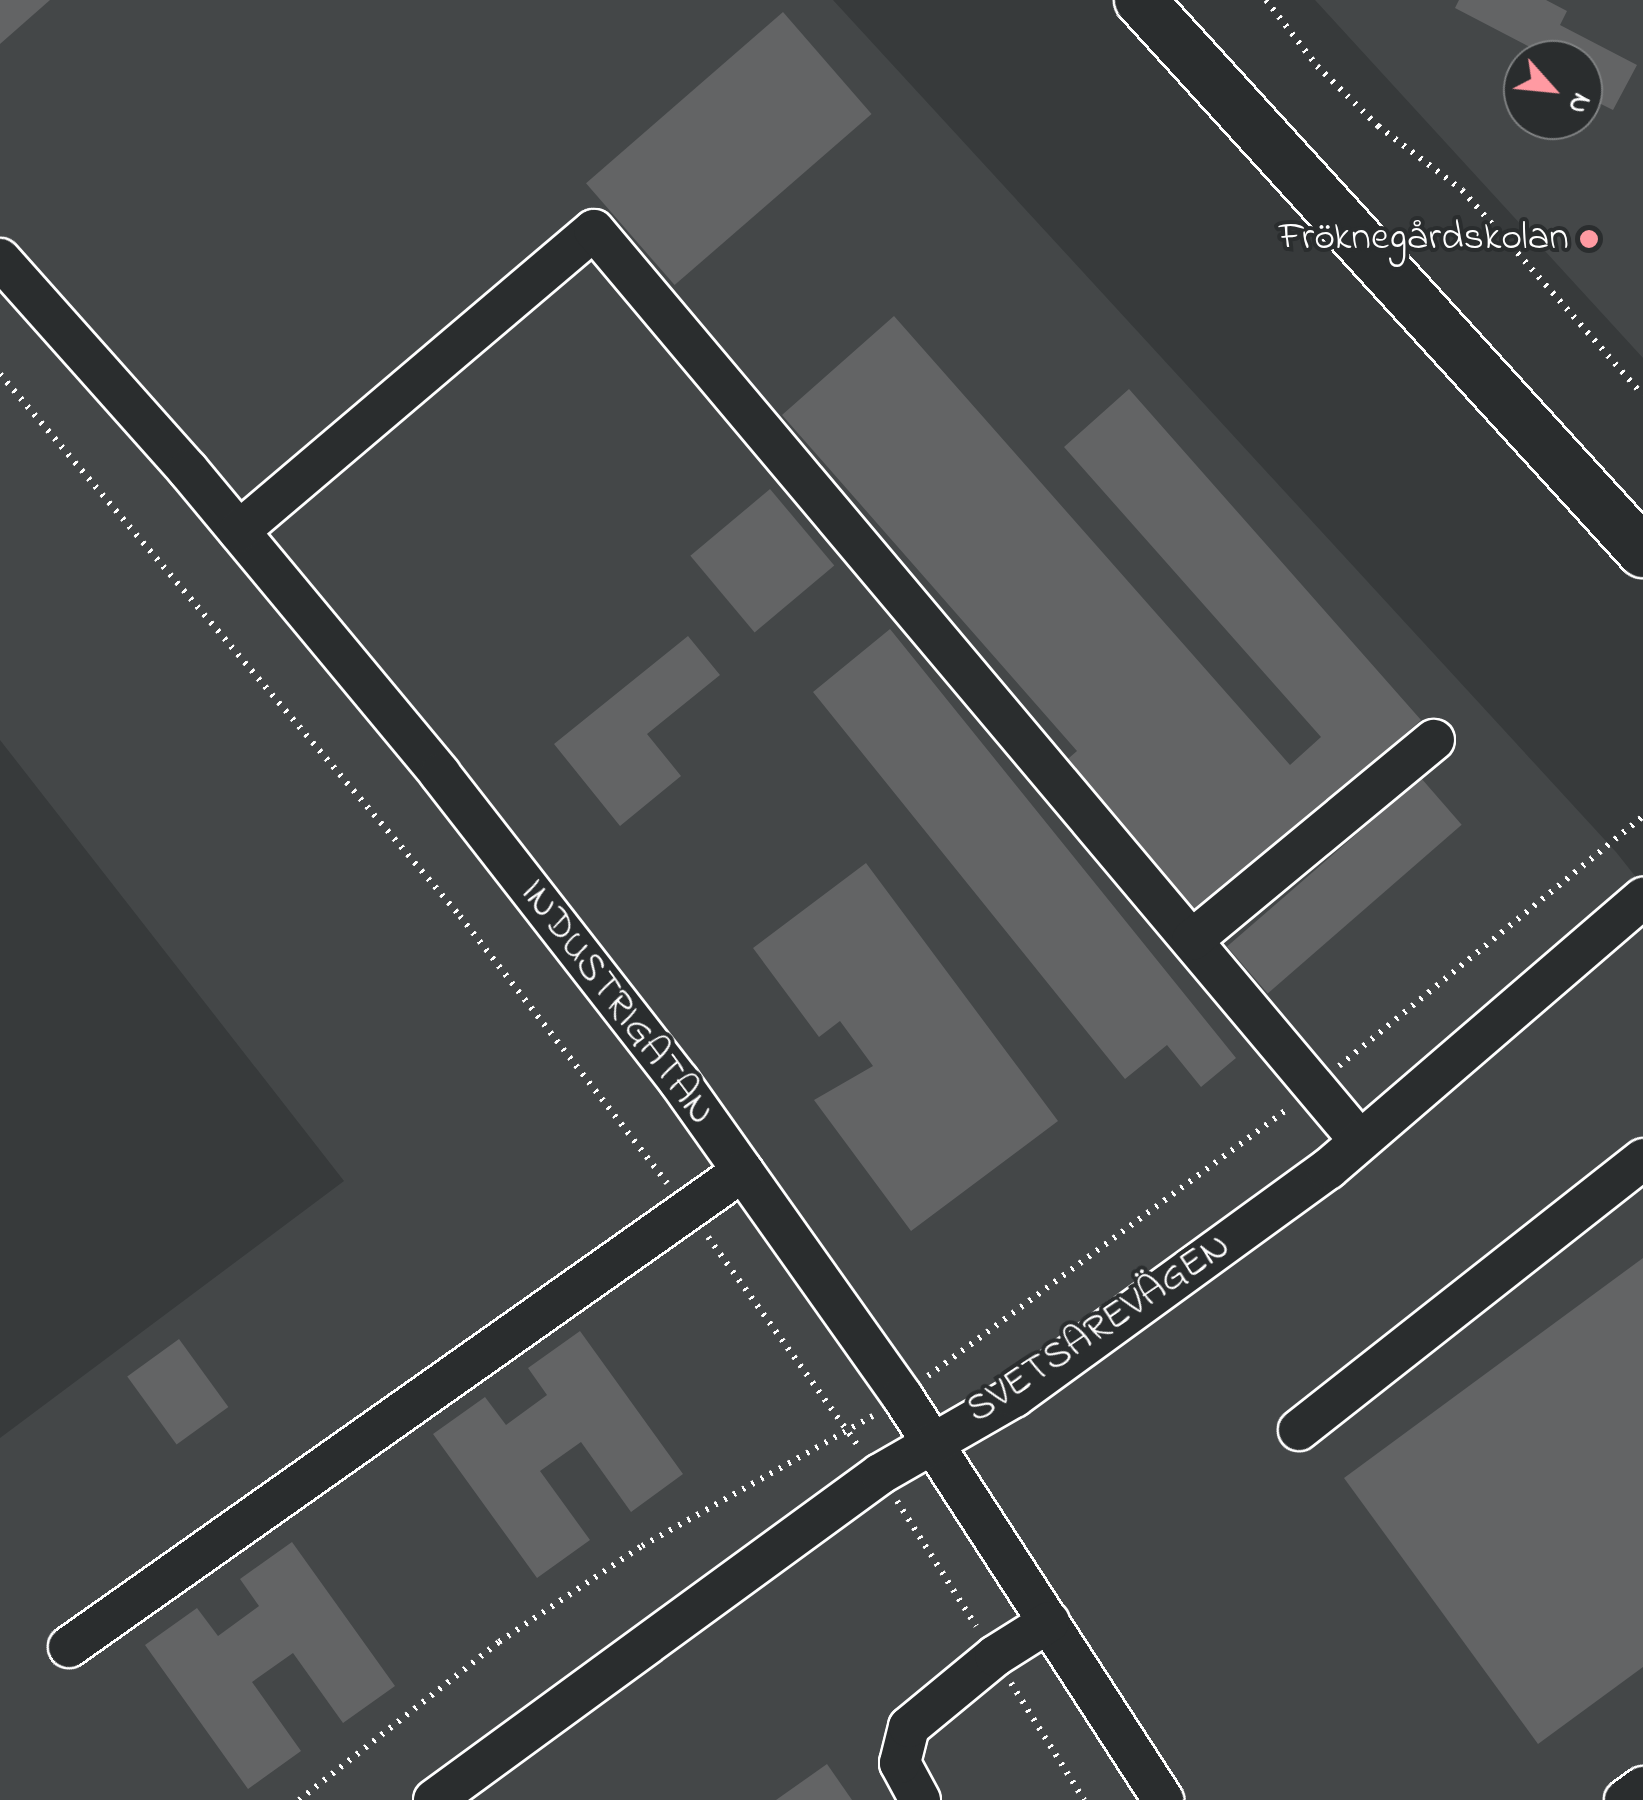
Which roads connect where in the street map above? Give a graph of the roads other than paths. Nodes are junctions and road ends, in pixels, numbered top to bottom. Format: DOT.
graph roads {
  1 [pos="1140,0"];
  2 [pos="0,259"];
  3 [pos="239,531"];
  4 [pos="1643,552"];
  5 [pos="1434,740"];
  6 [pos="1643,898"];
  7 [pos="1192,940"];
  8 [pos="1360,1141"];
  9 [pos="1643,1159"];
  10 [pos="742,1172"];
  11 [pos="1300,1430"];
  12 [pos="930,1440"];
  13 [pos="1049,1622"];
  14 [pos="69,1647"];
  15 [pos="1643,1787"];
  16 [pos="434,1800"];
  17 [pos="920,1800"];
  18 [pos="1164,1800"];
  19 [pos="1625,1800"];
  1 -- 4 [label="main road"];
  2 -- 3 [label="street, INDUSTRIGATAN"];
  3 -- 7 [label="street"];
  3 -- 10 [label="street, INDUSTRIGATAN"];
  5 -- 7 [label="street"];
  6 -- 8 [label="street, SVETSAREVÄGEN"];
  7 -- 8 [label="street"];
  8 -- 12 [label="street, SVETSAREVÄGEN"];
  9 -- 11 [label="street"];
  10 -- 12 [label="street, INDUSTRIGATAN"];
  10 -- 14 [label="street"];
  12 -- 13 [label="street, INDUSTRIGATAN"];
  12 -- 16 [label="street, SVETSAREVÄGEN"];
  13 -- 17 [label="street"];
  13 -- 18 [label="street, INDUSTRIGATAN"];
  15 -- 19 [label="street"];
}
